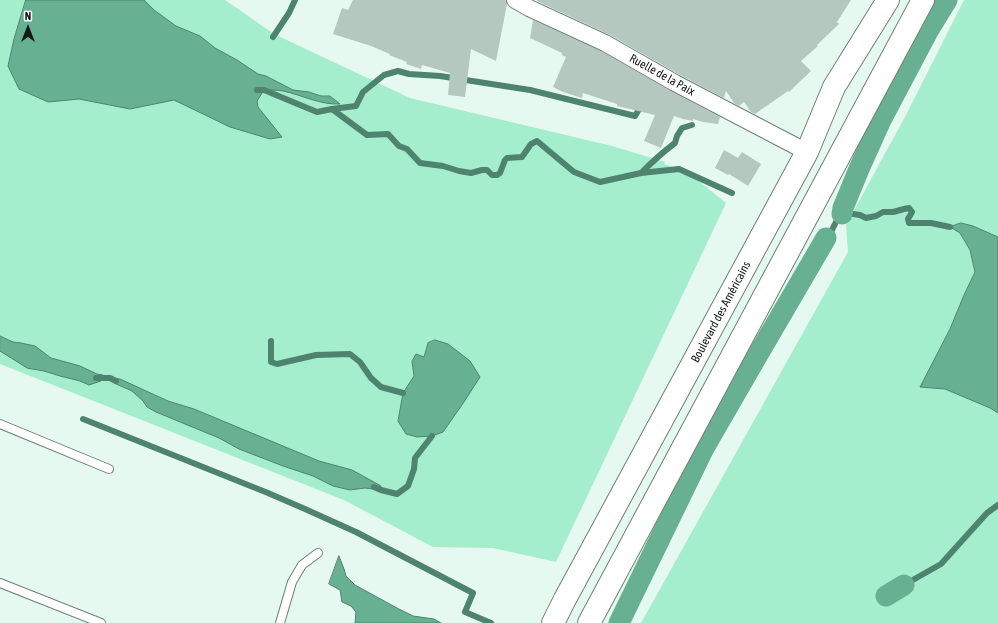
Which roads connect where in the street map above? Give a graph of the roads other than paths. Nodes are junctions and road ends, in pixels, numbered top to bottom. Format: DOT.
graph roads {
  1 [pos="515,0"];
  2 [pos="888,0"];
  3 [pos="923,0"];
  4 [pos="807,152"];
  5 [pos="0,424"];
  6 [pos="109,469"];
  7 [pos="318,553"];
  8 [pos="0,584"];
  9 [pos="102,623"];
  10 [pos="280,623"];
  11 [pos="553,623"];
  12 [pos="589,623"];
  1 -- 4 [label="street, Ruelle de la Paix"];
  2 -- 4 [label="main road, Boulevard des Américains"];
  3 -- 12 [label="main road"];
  4 -- 11 [label="main road, Boulevard des Américains"];
  5 -- 6 [label="lane"];
  7 -- 10 [label="lane"];
  8 -- 9 [label="lane"];
}
